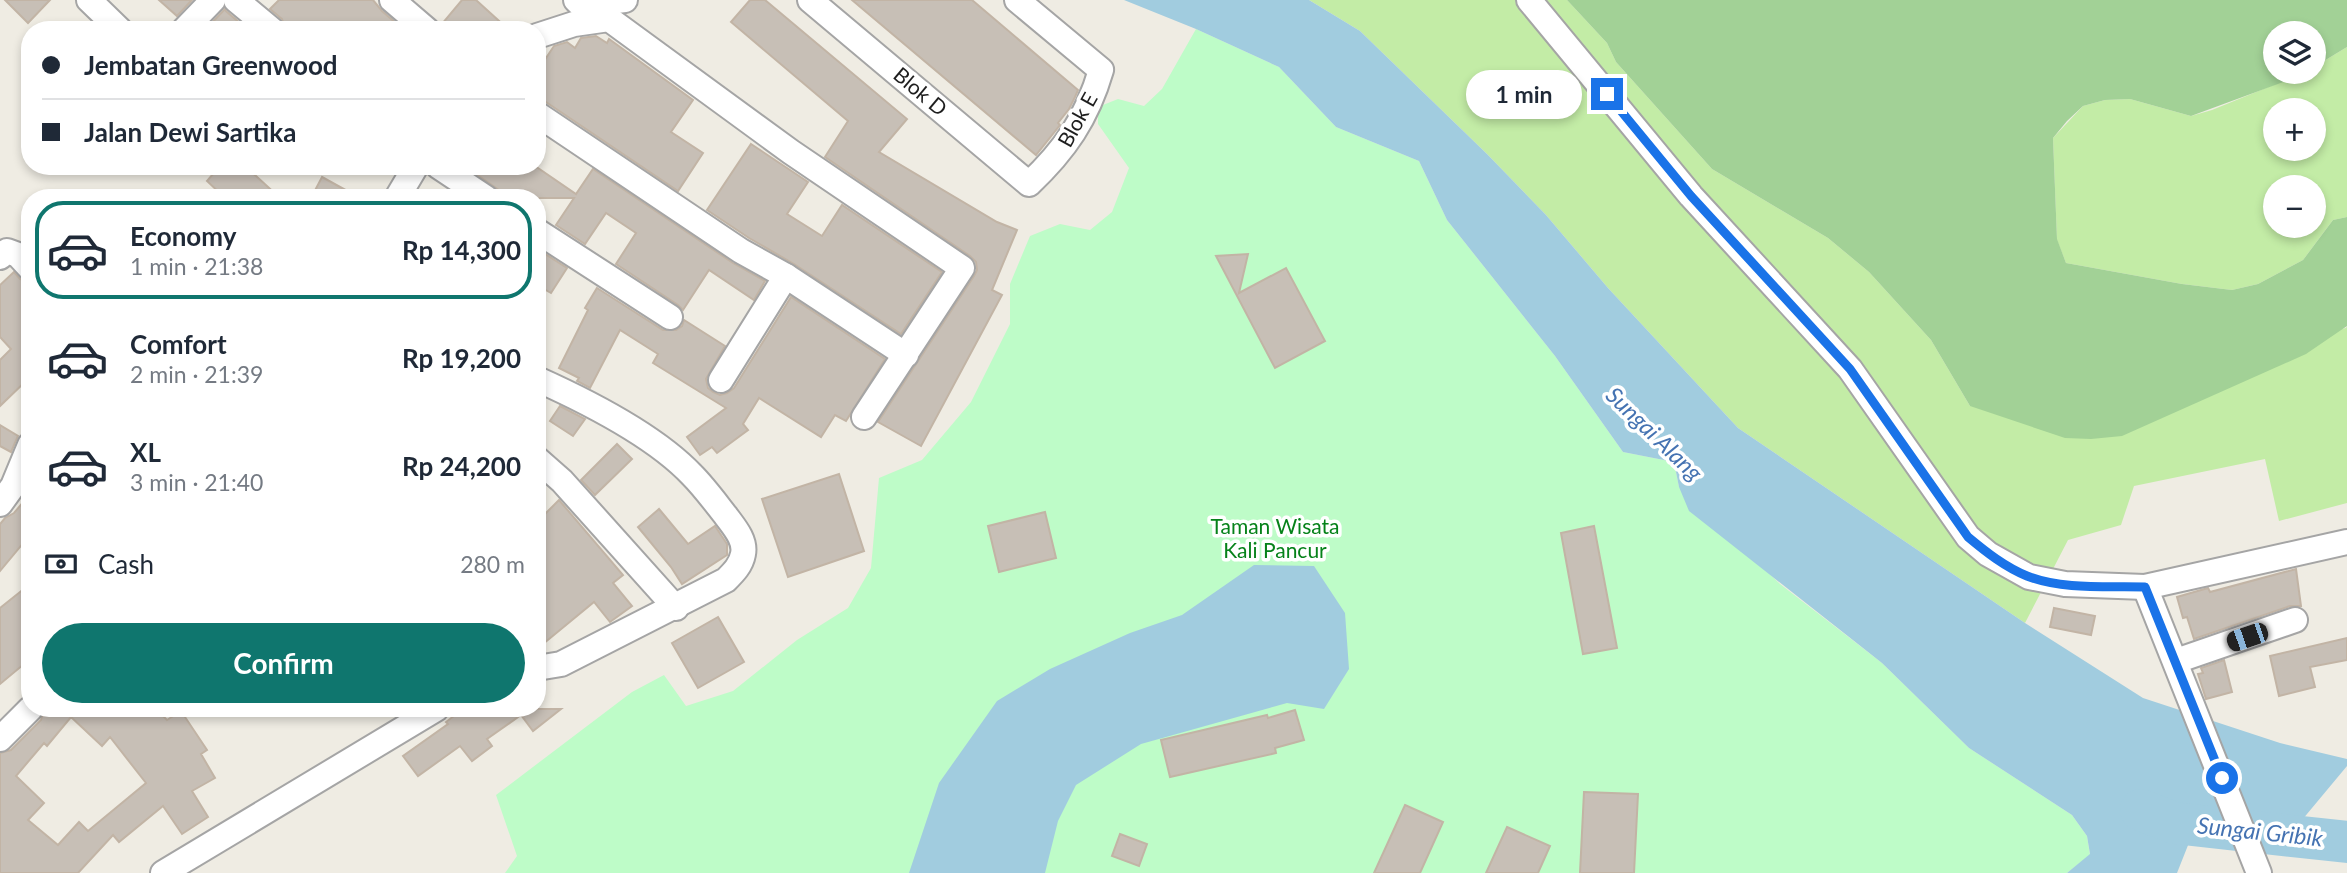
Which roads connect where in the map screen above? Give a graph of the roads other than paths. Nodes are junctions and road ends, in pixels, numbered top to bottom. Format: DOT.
graph roads {
  1 [pos="89,0"];
  2 [pos="213,0"];
  3 [pos="236,0"];
  4 [pos="393,0"];
  5 [pos="625,0"];
  6 [pos="810,0"];
  7 [pos="1017,0"];
  8 [pos="1529,0"];
  9 [pos="578,2"];
  10 [pos="111,21"];
  11 [pos="193,21"];
  12 [pos="261,21"];
  13 [pos="417,21"];
  14 [pos="546,33"];
  15 [pos="546,120"];
  16 [pos="452,175"];
  17 [pos="1030,184"];
  18 [pos="472,189"];
  19 [pos="546,237"];
  20 [pos="0,257"];
  21 [pos="21,258"];
  22 [pos="786,276"];
  23 [pos="670,317"];
  24 [pos="906,355"];
  25 [pos="721,380"];
  26 [pos="546,383"];
  27 [pos="864,417"];
  28 [pos="546,466"];
  29 [pos="21,467"];
  30 [pos="0,504"];
  31 [pos="2347,542"];
  32 [pos="2145,587"];
  33 [pos="676,608"];
  34 [pos="2295,620"];
  35 [pos="2176,662"];
  36 [pos="546,666"];
  37 [pos="22,717"];
  38 [pos="423,717"];
  39 [pos="0,739"];
  40 [pos="163,873"];
  41 [pos="2259,873"];
  1 -- 10 [label="street"];
  2 -- 11 [label="street"];
  3 -- 12 [label="street"];
  4 -- 13 [label="street"];
  5 -- 9 [label="street"];
  6 -- 17 [label="street, Blok D"];
  7 -- 17 [label="street, Blok E"];
  8 -- 32 [label="street"];
  14 -- 24 [label="street"];
  15 -- 22 [label="street"];
  16 -- 18 [label="street"];
  19 -- 23 [label="street"];
  20 -- 21 [label="street"];
  22 -- 24 [label="street"];
  22 -- 25 [label="street"];
  24 -- 27 [label="street"];
  26 -- 33 [label="street"];
  28 -- 33 [label="street"];
  29 -- 30 [label="street"];
  31 -- 32 [label="street"];
  32 -- 35 [label="street"];
  33 -- 36 [label="street"];
  34 -- 35 [label="street"];
  35 -- 41 [label="street"];
  37 -- 39 [label="street"];
  38 -- 40 [label="street"];
}
